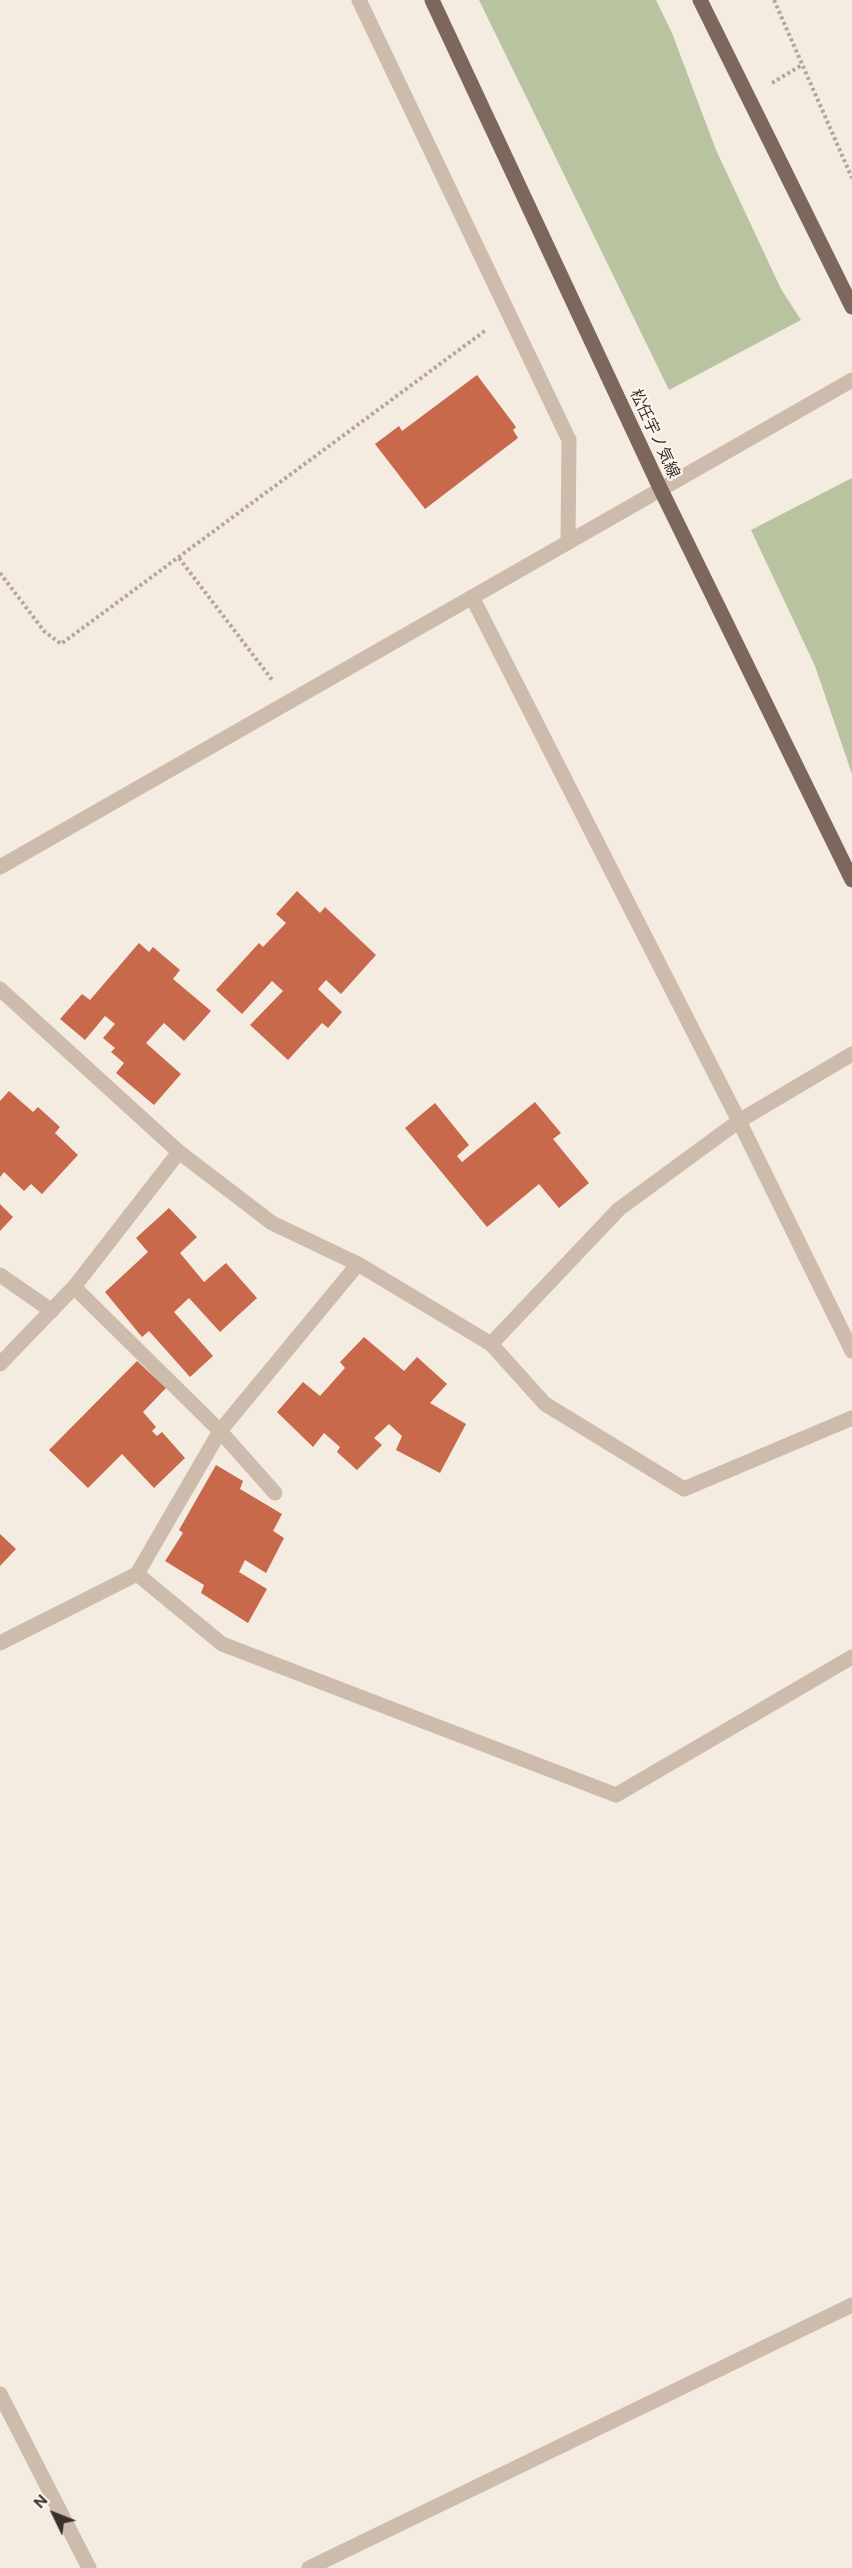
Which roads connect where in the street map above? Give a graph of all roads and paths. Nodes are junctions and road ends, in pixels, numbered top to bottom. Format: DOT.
graph roads {
  1 [pos="359,0"];
  2 [pos="432,0"];
  3 [pos="700,0"];
  4 [pos="774,0"];
  5 [pos="802,65"];
  6 [pos="748,98"];
  7 [pos="852,178"];
  8 [pos="852,308"];
  9 [pos="509,313"];
  10 [pos="852,380"];
  11 [pos="661,490"];
  12 [pos="568,543"];
  13 [pos="179,558"];
  14 [pos="0,573"];
  15 [pos="472,597"];
  16 [pos="289,702"];
  17 [pos="0,867"];
  18 [pos="852,880"];
  19 [pos="0,989"];
  20 [pos="852,1054"];
  21 [pos="739,1120"];
  22 [pos="179,1152"];
  23 [pos="358,1264"];
  24 [pos="0,1275"];
  25 [pos="74,1287"];
  26 [pos="52,1311"];
  27 [pos="490,1344"];
  28 [pos="852,1351"];
  29 [pos="0,1364"];
  30 [pos="852,1418"];
  31 [pos="220,1431"];
  32 [pos="275,1493"];
  33 [pos="137,1574"];
  34 [pos="0,1643"];
  35 [pos="852,1657"];
  36 [pos="852,2305"];
  37 [pos="0,2394"];
  38 [pos="89,2568"];
  39 [pos="309,2568"];
  1 -- 9 [label="street"];
  2 -- 11 [label="main road, 松任宇ノ気線"];
  3 -- 6 [label="main road"];
  4 -- 5 [label="path"];
  5 -- 6 [label="path"];
  5 -- 7 [label="path"];
  6 -- 8 [label="main road"];
  9 -- 12 [label="street"];
  9 -- 13 [label="path"];
  10 -- 11 [label="street"];
  11 -- 12 [label="street"];
  11 -- 18 [label="main road, 松任宇ノ気線"];
  12 -- 15 [label="street"];
  13 -- 14 [label="path"];
  13 -- 16 [label="path"];
  15 -- 16 [label="street"];
  15 -- 21 [label="street"];
  16 -- 17 [label="street"];
  19 -- 22 [label="street"];
  20 -- 21 [label="street"];
  21 -- 27 [label="street"];
  21 -- 28 [label="street"];
  22 -- 23 [label="street"];
  22 -- 25 [label="street"];
  23 -- 27 [label="street"];
  23 -- 31 [label="street"];
  24 -- 26 [label="street"];
  25 -- 26 [label="street"];
  25 -- 31 [label="street"];
  26 -- 29 [label="street"];
  27 -- 30 [label="street"];
  31 -- 32 [label="street"];
  31 -- 33 [label="street"];
  33 -- 34 [label="street"];
  33 -- 35 [label="street"];
  36 -- 39 [label="street"];
  37 -- 38 [label="street"];
}
